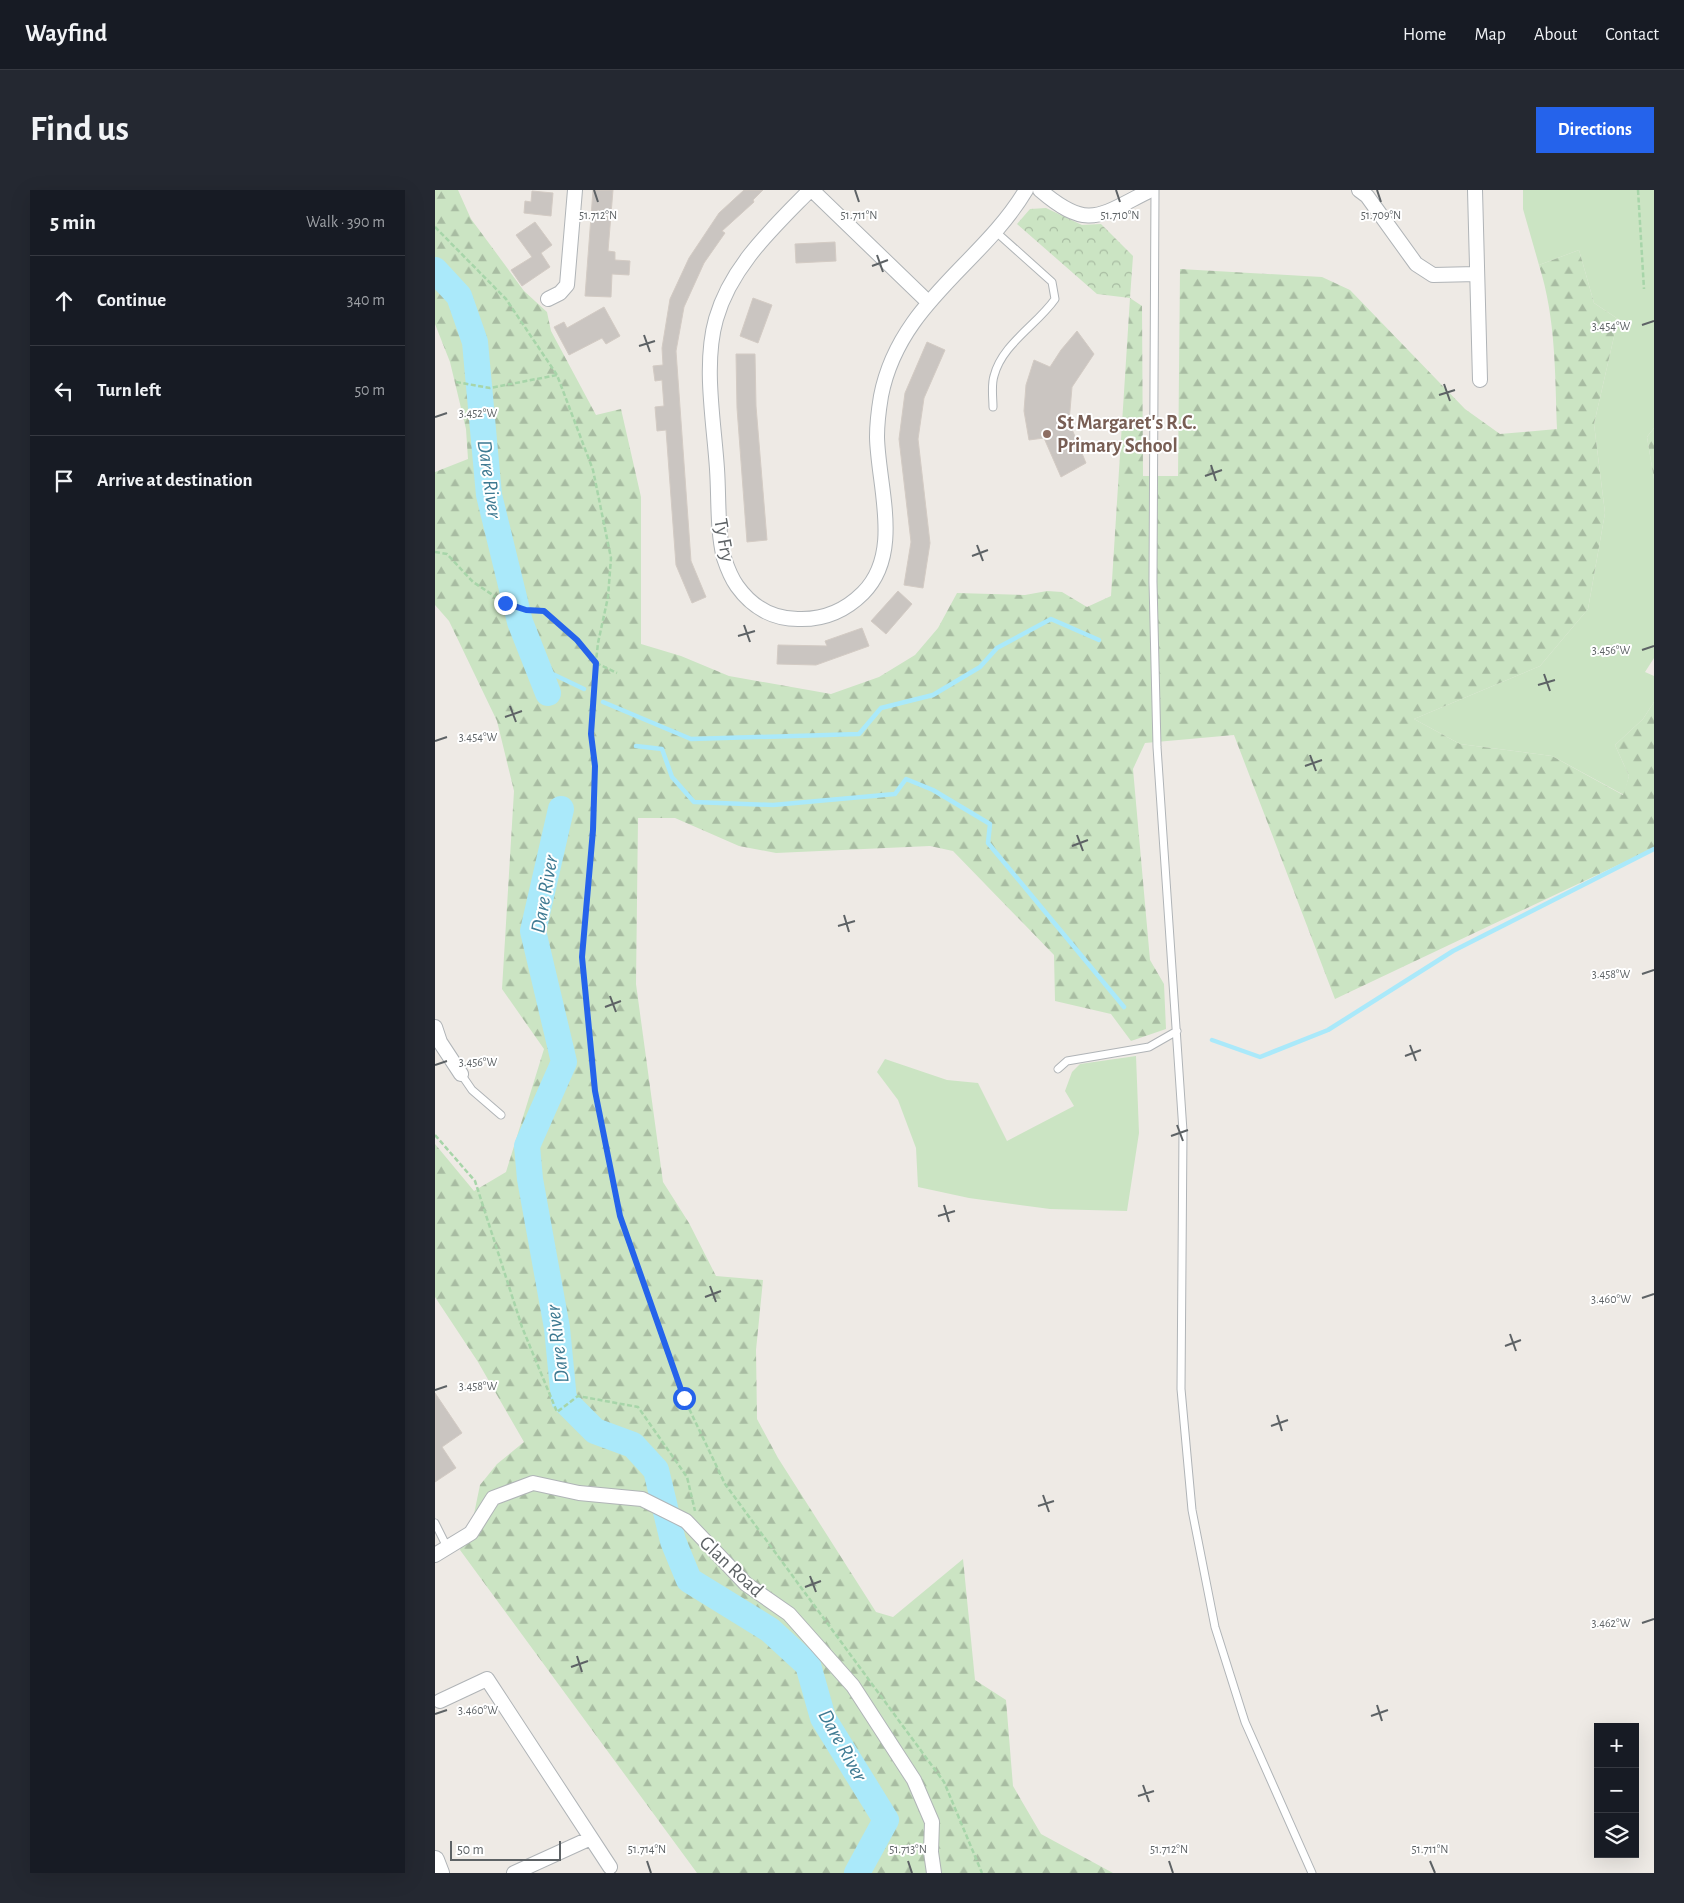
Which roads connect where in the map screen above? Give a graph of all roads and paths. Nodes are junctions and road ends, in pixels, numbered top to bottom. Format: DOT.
graph roads {
  1 [pos="575,190"];
  2 [pos="811,190"];
  3 [pos="1027,190"];
  4 [pos="1040,190"];
  5 [pos="1153,190"];
  6 [pos="1359,190"];
  7 [pos="1475,190"];
  8 [pos="1638,190"];
  9 [pos="435,227"];
  10 [pos="995,231"];
  11 [pos="1477,274"];
  12 [pos="1644,289"];
  13 [pos="548,300"];
  14 [pos="927,301"];
  15 [pos="557,376"];
  16 [pos="1480,380"];
  17 [pos="456,382"];
  18 [pos="993,408"];
  19 [pos="435,552"];
  20 [pos="596,663"];
  21 [pos="617,673"];
  22 [pos="435,1027"];
  23 [pos="1177,1032"];
  24 [pos="1058,1069"];
  25 [pos="461,1074"];
  26 [pos="501,1115"];
  27 [pos="435,1135"];
  28 [pos="690,1516"];
  29 [pos="435,1523"];
  30 [pos="441,1551"];
  31 [pos="440,1701"];
  32 [pos="591,1838"];
  33 [pos="435,1860"];
  34 [pos="609,1867"];
  35 [pos="440,1873"];
  36 [pos="514,1873"];
  37 [pos="934,1873"];
  38 [pos="982,1873"];
  39 [pos="1312,1873"];
  1 -- 13 [label="street"];
  2 -- 14 [label="street"];
  2 -- 14 [label="street, Ty Fry"];
  3 -- 10 [label="street, Ty Fry"];
  4 -- 5 [label="street"];
  5 -- 23 [label="lane"];
  6 -- 11 [label="street"];
  7 -- 11 [label="street"];
  8 -- 12 [label="path"];
  9 -- 15 [label="path"];
  10 -- 14 [label="street, Ty Fry"];
  10 -- 18 [label="lane"];
  11 -- 16 [label="street"];
  15 -- 17 [label="path"];
  15 -- 20 [label="path"];
  19 -- 20 [label="path"];
  20 -- 21 [label="path"];
  20 -- 38 [label="path"];
  22 -- 25 [label="street"];
  23 -- 24 [label="lane"];
  23 -- 39 [label="lane"];
  25 -- 26 [label="lane"];
  27 -- 28 [label="path"];
  28 -- 30 [label="street, Glan Road"];
  28 -- 37 [label="street, Glan Road"];
  29 -- 30 [label="lane"];
  31 -- 32 [label="street"];
  32 -- 34 [label="street"];
  32 -- 36 [label="street"];
  33 -- 35 [label="street"];
}
